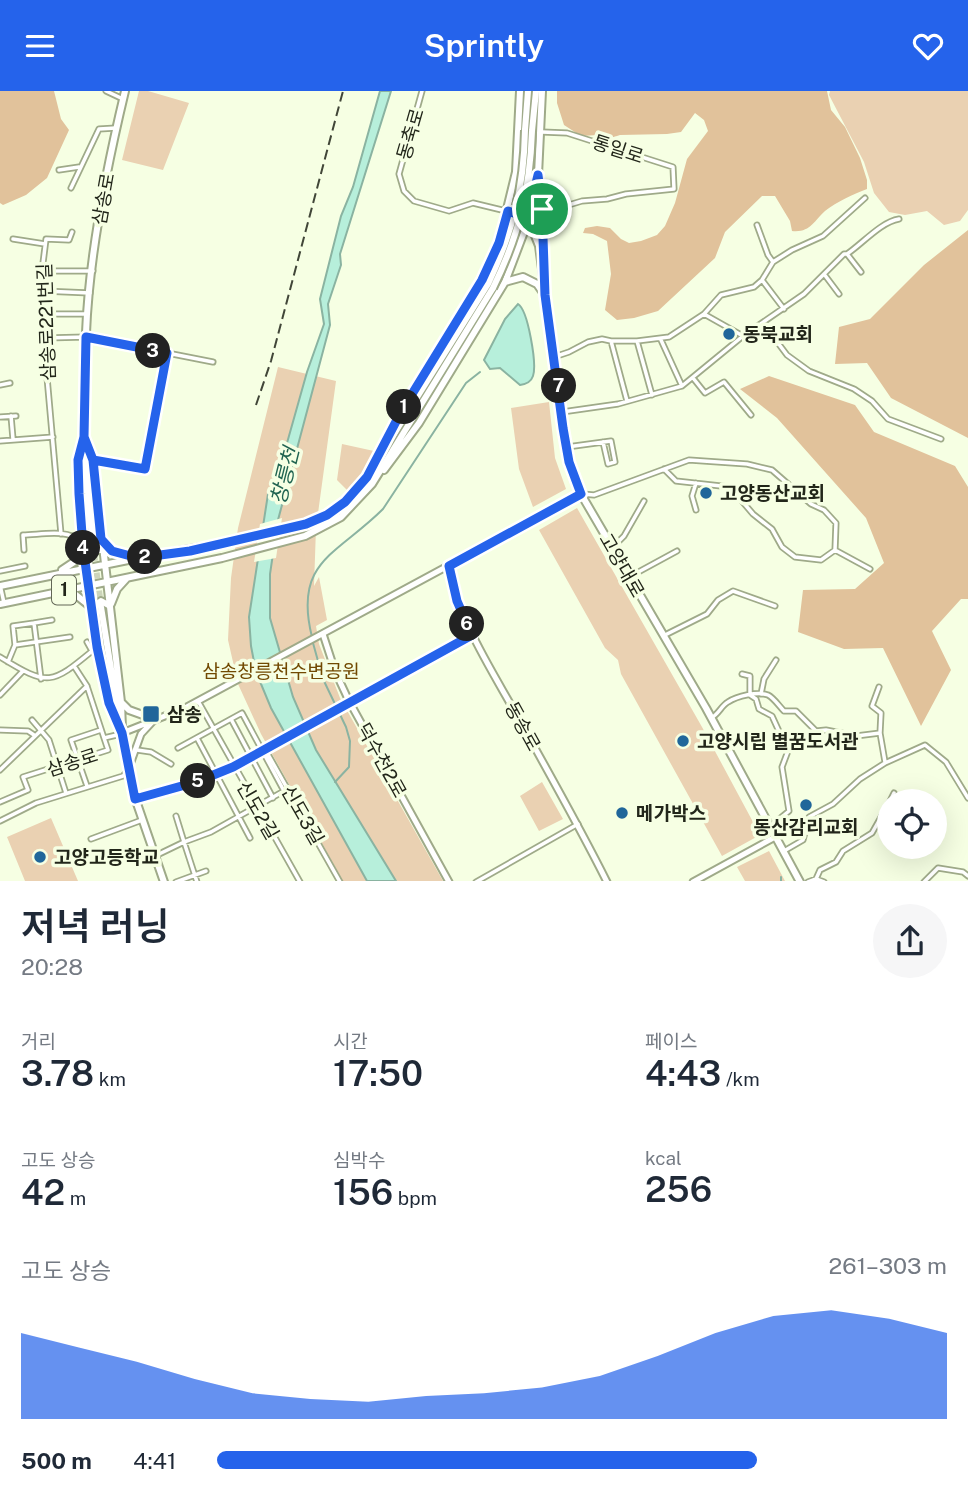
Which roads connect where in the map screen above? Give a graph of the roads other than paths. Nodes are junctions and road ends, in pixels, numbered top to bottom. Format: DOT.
graph roads {
  1 [pos="106,91"];
  2 [pos="125,91"];
  3 [pos="422,91"];
  4 [pos="520,91"];
  5 [pos="528,91"];
  6 [pos="536,91"];
  7 [pos="542,91"];
  8 [pos="123,99"];
  9 [pos="116,128"];
  10 [pos="540,132"];
  11 [pos="540,159"];
  12 [pos="516,160"];
  13 [pos="79,167"];
  14 [pos="59,170"];
  15 [pos="538,175"];
  16 [pos="71,188"];
  17 [pos="865,198"];
  18 [pos="542,209"];
  19 [pos="508,211"];
  20 [pos="528,218"];
  21 [pos="899,219"];
  22 [pos="757,225"];
  23 [pos="72,232"];
  24 [pos="13,239"];
  25 [pos="45,244"];
  26 [pos="847,254"];
  27 [pos="773,262"];
  28 [pos="543,267"];
  29 [pos="42,271"];
  30 [pos="93,271"];
  31 [pos="861,272"];
  32 [pos="824,274"];
  33 [pos="762,280"];
  34 [pos="505,282"];
  35 [pos="491,286"];
  36 [pos="43,291"];
  37 [pos="90,293"];
  38 [pos="839,294"];
  39 [pos="545,295"];
  40 [pos="784,309"];
  41 [pos="44,314"];
  42 [pos="88,314"];
  43 [pos="704,314"];
  44 [pos="763,323"];
  45 [pos="743,336"];
  46 [pos="86,337"];
  47 [pos="45,338"];
  48 [pos="660,339"];
  49 [pos="611,341"];
  50 [pos="637,341"];
  51 [pos="167,353"];
  52 [pos="554,356"];
  53 [pos="213,362"];
  54 [pos="693,378"];
  55 [pos="10,383"];
  56 [pos="0,385"];
  57 [pos="682,386"];
  58 [pos="652,395"];
  59 [pos="627,401"];
  60 [pos="562,412"];
  61 [pos="751,415"];
  62 [pos="0,417"];
  63 [pos="53,437"];
  64 [pos="84,437"];
  65 [pos="941,439"];
  66 [pos="0,440"];
  67 [pos="13,440"];
  68 [pos="603,442"];
  69 [pos="567,447"];
  70 [pos="93,460"];
  71 [pos="664,470"];
  72 [pos="367,477"];
  73 [pos="696,483"];
  74 [pos="372,484"];
  75 [pos="581,494"];
  76 [pos="644,501"];
  77 [pos="696,510"];
  78 [pos="61,534"];
  79 [pos="79,534"];
  80 [pos="101,539"];
  81 [pos="93,546"];
  82 [pos="83,547"];
  83 [pos="612,548"];
  84 [pos="24,550"];
  85 [pos="835,550"];
  86 [pos="677,551"];
  87 [pos="138,558"];
  88 [pos="105,565"];
  89 [pos="25,566"];
  90 [pos="449,566"];
  91 [pos="86,568"];
  92 [pos="870,569"];
  93 [pos="0,571"];
  94 [pos="56,574"];
  95 [pos="128,577"];
  96 [pos="629,577"];
  97 [pos="107,581"];
  98 [pos="89,585"];
  99 [pos="0,586"];
  100 [pos="59,591"];
  101 [pos="2,604"];
  102 [pos="110,606"];
  103 [pos="775,606"];
  104 [pos="102,607"];
  105 [pos="92,608"];
  106 [pos="52,620"];
  107 [pos="34,623"];
  108 [pos="323,634"];
  109 [pos="472,635"];
  110 [pos="664,636"];
  111 [pos="70,637"];
  112 [pos="37,642"];
  113 [pos="87,642"];
  114 [pos="15,645"];
  115 [pos="95,649"];
  116 [pos="0,657"];
  117 [pos="776,660"];
  118 [pos="8,662"];
  119 [pos="74,666"];
  120 [pos="22,671"];
  121 [pos="742,674"];
  122 [pos="41,679"];
  123 [pos="87,686"];
  124 [pos="879,687"];
  125 [pos="761,694"];
  126 [pos="0,695"];
  127 [pos="750,695"];
  128 [pos="198,701"];
  129 [pos="349,701"];
  130 [pos="121,702"];
  131 [pos="711,718"];
  132 [pos="154,719"];
  133 [pos="231,719"];
  134 [pos="32,720"];
  135 [pos="214,728"];
  136 [pos="42,729"];
  137 [pos="0,730"];
  138 [pos="101,730"];
  139 [pos="122,733"];
  140 [pos="880,733"];
  141 [pos="35,736"];
  142 [pos="104,738"];
  143 [pos="197,738"];
  144 [pos="178,748"];
  145 [pos="137,750"];
  146 [pos="263,750"];
  147 [pos="250,757"];
  148 [pos="79,759"];
  149 [pos="885,763"];
  150 [pos="171,764"];
  151 [pos="59,766"];
  152 [pos="233,767"];
  153 [pos="0,770"];
  154 [pos="128,770"];
  155 [pos="215,773"];
  156 [pos="87,786"];
  157 [pos="66,793"];
  158 [pos="273,798"];
  159 [pos="968,798"];
  160 [pos="135,799"];
  161 [pos="0,802"];
  162 [pos="257,806"];
  163 [pos="176,816"];
  164 [pos="239,817"];
  165 [pos="142,820"];
  166 [pos="0,821"];
  167 [pos="578,824"];
  168 [pos="877,824"];
  169 [pos="770,827"];
  170 [pos="775,837"];
  171 [pos="250,838"];
  172 [pos="91,839"];
  173 [pos="184,842"];
  174 [pos="784,851"];
  175 [pos="155,856"];
  176 [pos="206,871"];
  177 [pos="195,876"];
  178 [pos="968,876"];
  179 [pos="816,879"];
  180 [pos="164,881"];
  181 [pos="176,881"];
  182 [pos="197,881"];
  183 [pos="300,881"];
  184 [pos="340,881"];
  185 [pos="449,881"];
  186 [pos="476,881"];
  187 [pos="607,881"];
  188 [pos="693,881"];
  189 [pos="800,881"];
  190 [pos="808,881"];
  191 [pos="824,881"];
  192 [pos="924,881"];
  1 -- 8 [label="street"];
  2 -- 8 [label="main road, 삼송로"];
  3 -- 19 [label="street, 동축로"];
  4 -- 12 [label="main road"];
  5 -- 35 [label="main road, 1, bridge"];
  6 -- 35 [label="main road, 1, bridge"];
  7 -- 10 [label="main road"];
  8 -- 9 [label="main road, 삼송로"];
  9 -- 13 [label="street, 삼송로"];
  9 -- 30 [label="main road, 삼송로"];
  10 -- 11 [label="main road"];
  10 -- 18 [label="street, 통일로"];
  11 -- 12 [label="main road"];
  11 -- 15 [label="main road"];
  12 -- 19 [label="main road"];
  13 -- 14 [label="street"];
  13 -- 16 [label="street, 삼송로"];
  15 -- 18 [label="main road"];
  15 -- 20 [label="main road"];
  17 -- 27 [label="street"];
  18 -- 28 [label="main road"];
  19 -- 20 [label="main road"];
  19 -- 72 [label="main road"];
  20 -- 28 [label="main road, 고양대로"];
  20 -- 34 [label="main road"];
  21 -- 26 [label="street"];
  22 -- 27 [label="street"];
  23 -- 25 [label="street, 삼송로221번길"];
  24 -- 25 [label="street"];
  25 -- 29 [label="street, 삼송로221번길"];
  26 -- 31 [label="street"];
  26 -- 32 [label="street"];
  27 -- 33 [label="street"];
  28 -- 39 [label="main road, 고양대로"];
  29 -- 30 [label="street"];
  29 -- 36 [label="street, 삼송로221번길"];
  30 -- 37 [label="main road, 삼송로"];
  32 -- 38 [label="street"];
  32 -- 40 [label="street"];
  33 -- 40 [label="street"];
  33 -- 43 [label="street"];
  34 -- 39 [label="main road"];
  34 -- 74 [label="main road"];
  35 -- 72 [label="main road, 1"];
  35 -- 74 [label="main road, 1"];
  36 -- 37 [label="street"];
  36 -- 41 [label="street, 삼송로221번길"];
  37 -- 42 [label="main road, 삼송로"];
  39 -- 52 [label="main road, 고양대로"];
  40 -- 44 [label="street"];
  41 -- 42 [label="street"];
  41 -- 47 [label="street, 삼송로221번길"];
  42 -- 46 [label="main road, 삼송로"];
  43 -- 45 [label="street"];
  43 -- 48 [label="street"];
  44 -- 45 [label="street"];
  44 -- 65 [label="street"];
  45 -- 54 [label="street"];
  46 -- 47 [label="street"];
  46 -- 51 [label="street"];
  46 -- 64 [label="main road, 삼송로"];
  47 -- 63 [label="street, 삼송로221번길"];
  48 -- 50 [label="street"];
  48 -- 57 [label="street"];
  49 -- 50 [label="street"];
  49 -- 52 [label="street"];
  49 -- 59 [label="street"];
  50 -- 58 [label="street"];
  51 -- 53 [label="street"];
  51 -- 70 [label="street"];
  52 -- 60 [label="main road, 고양대로"];
  54 -- 57 [label="street"];
  54 -- 61 [label="street"];
  55 -- 56 [label="street"];
  57 -- 58 [label="street"];
  58 -- 59 [label="street"];
  59 -- 60 [label="street"];
  60 -- 69 [label="main road, 고양대로"];
  62 -- 67 [label="street"];
  63 -- 67 [label="street"];
  63 -- 78 [label="street, 삼송로221번길"];
  64 -- 70 [label="main road"];
  64 -- 79 [label="main road"];
  64 -- 81 [label="main road, 삼송로"];
  66 -- 67 [label="street"];
  68 -- 68 [label="street"];
  68 -- 69 [label="street"];
  69 -- 75 [label="main road, 고양대로"];
  70 -- 80 [label="main road"];
  71 -- 73 [label="street"];
  71 -- 75 [label="street"];
  71 -- 85 [label="street"];
  72 -- 87 [label="main road, 1"];
  73 -- 77 [label="street"];
  73 -- 85 [label="street"];
  74 -- 95 [label="main road, 1"];
  75 -- 83 [label="main road, 고양대로"];
  75 -- 90 [label="street"];
  76 -- 83 [label="street"];
  78 -- 79 [label="street"];
  78 -- 84 [label="street"];
  79 -- 82 [label="main road"];
  80 -- 82 [label="main road"];
  80 -- 87 [label="main road"];
  80 -- 88 [label="main road"];
  82 -- 91 [label="main road"];
  82 -- 94 [label="main road"];
  83 -- 96 [label="main road, 고양대로"];
  85 -- 92 [label="street"];
  86 -- 96 [label="street"];
  87 -- 88 [label="main road, 1"];
  88 -- 91 [label="main road, 1"];
  88 -- 97 [label="main road"];
  89 -- 93 [label="street"];
  90 -- 108 [label="street"];
  90 -- 109 [label="street, 동송로"];
  91 -- 94 [label="main road, 1"];
  91 -- 98 [label="main road"];
  94 -- 99 [label="main road, 1"];
  95 -- 97 [label="main road, 1"];
  95 -- 102 [label="main road"];
  96 -- 110 [label="main road, 고양대로"];
  97 -- 98 [label="main road, 1"];
  97 -- 102 [label="main road"];
  98 -- 100 [label="main road, 1"];
  98 -- 105 [label="main road"];
  99 -- 101 [label="street"];
  100 -- 101 [label="main road, 1"];
  100 -- 105 [label="main road"];
  102 -- 105 [label="main road"];
  102 -- 130 [label="main road"];
  103 -- 110 [label="street"];
  104 -- 139 [label="main road, 삼송로"];
  105 -- 115 [label="main road"];
  106 -- 107 [label="street"];
  107 -- 112 [label="street"];
  107 -- 114 [label="street"];
  108 -- 128 [label="street"];
  108 -- 129 [label="street, 덕수천2로"];
  109 -- 129 [label="street"];
  109 -- 167 [label="street, 동송로"];
  110 -- 131 [label="main road, 고양대로"];
  111 -- 112 [label="street"];
  112 -- 114 [label="street"];
  112 -- 122 [label="street"];
  113 -- 115 [label="street"];
  114 -- 118 [label="street"];
  115 -- 119 [label="street"];
  115 -- 139 [label="main road"];
  116 -- 118 [label="street"];
  117 -- 125 [label="street"];
  118 -- 120 [label="street"];
  119 -- 122 [label="street"];
  119 -- 123 [label="street"];
  120 -- 122 [label="street"];
  120 -- 126 [label="street"];
  121 -- 127 [label="street"];
  123 -- 136 [label="street"];
  123 -- 138 [label="street"];
  124 -- 140 [label="street"];
  125 -- 127 [label="street"];
  125 -- 140 [label="street"];
  127 -- 131 [label="street"];
  127 -- 169 [label="street"];
  128 -- 132 [label="street"];
  128 -- 135 [label="street, 신도2길"];
  129 -- 146 [label="street"];
  129 -- 185 [label="street, 덕수천2로"];
  130 -- 132 [label="main road"];
  130 -- 139 [label="main road"];
  131 -- 169 [label="main road, 고양대로"];
  132 -- 139 [label="street"];
  132 -- 145 [label="street"];
  133 -- 135 [label="street"];
  133 -- 146 [label="street, 신도3길"];
  133 -- 147 [label="street"];
  134 -- 136 [label="street"];
  135 -- 143 [label="street"];
  135 -- 152 [label="street, 신도2길"];
  136 -- 141 [label="street"];
  136 -- 151 [label="street"];
  137 -- 141 [label="street"];
  138 -- 142 [label="street"];
  138 -- 148 [label="street"];
  139 -- 142 [label="street"];
  139 -- 154 [label="main road, 삼송로"];
  140 -- 149 [label="street"];
  141 -- 153 [label="street"];
  142 -- 148 [label="street, 삼송로"];
  143 -- 144 [label="street"];
  143 -- 155 [label="street"];
  145 -- 150 [label="street"];
  145 -- 154 [label="street"];
  146 -- 147 [label="street"];
  146 -- 158 [label="street, 신도3길"];
  146 -- 184 [label="street, 신도3길"];
  147 -- 152 [label="street"];
  147 -- 158 [label="street"];
  148 -- 151 [label="street, 삼송로"];
  148 -- 156 [label="street"];
  149 -- 159 [label="street"];
  149 -- 174 [label="street"];
  151 -- 157 [label="street"];
  151 -- 161 [label="street, 삼송로"];
  152 -- 155 [label="street"];
  152 -- 162 [label="street, 신도2길"];
  154 -- 156 [label="street"];
  154 -- 160 [label="main road, 삼송로"];
  155 -- 160 [label="street"];
  155 -- 164 [label="street"];
  156 -- 157 [label="street"];
  157 -- 166 [label="street"];
  158 -- 162 [label="street"];
  160 -- 165 [label="main road, 삼송로"];
  162 -- 164 [label="street"];
  162 -- 183 [label="street, 신도2길"];
  163 -- 173 [label="street"];
  164 -- 171 [label="street"];
  164 -- 173 [label="street"];
  165 -- 172 [label="street"];
  165 -- 175 [label="main road, 삼송로"];
  167 -- 186 [label="street"];
  167 -- 187 [label="street, 동송로"];
  168 -- 179 [label="street"];
  169 -- 170 [label="main road, 고양대로"];
  170 -- 174 [label="main road, 고양대로"];
  170 -- 188 [label="street"];
  173 -- 175 [label="street"];
  173 -- 177 [label="street"];
  174 -- 189 [label="main road, 고양대로"];
  175 -- 180 [label="main road, 삼송로"];
  176 -- 177 [label="street"];
  177 -- 181 [label="street"];
  177 -- 182 [label="street"];
  178 -- 192 [label="street"];
  179 -- 190 [label="street"];
  179 -- 191 [label="street"];
}
